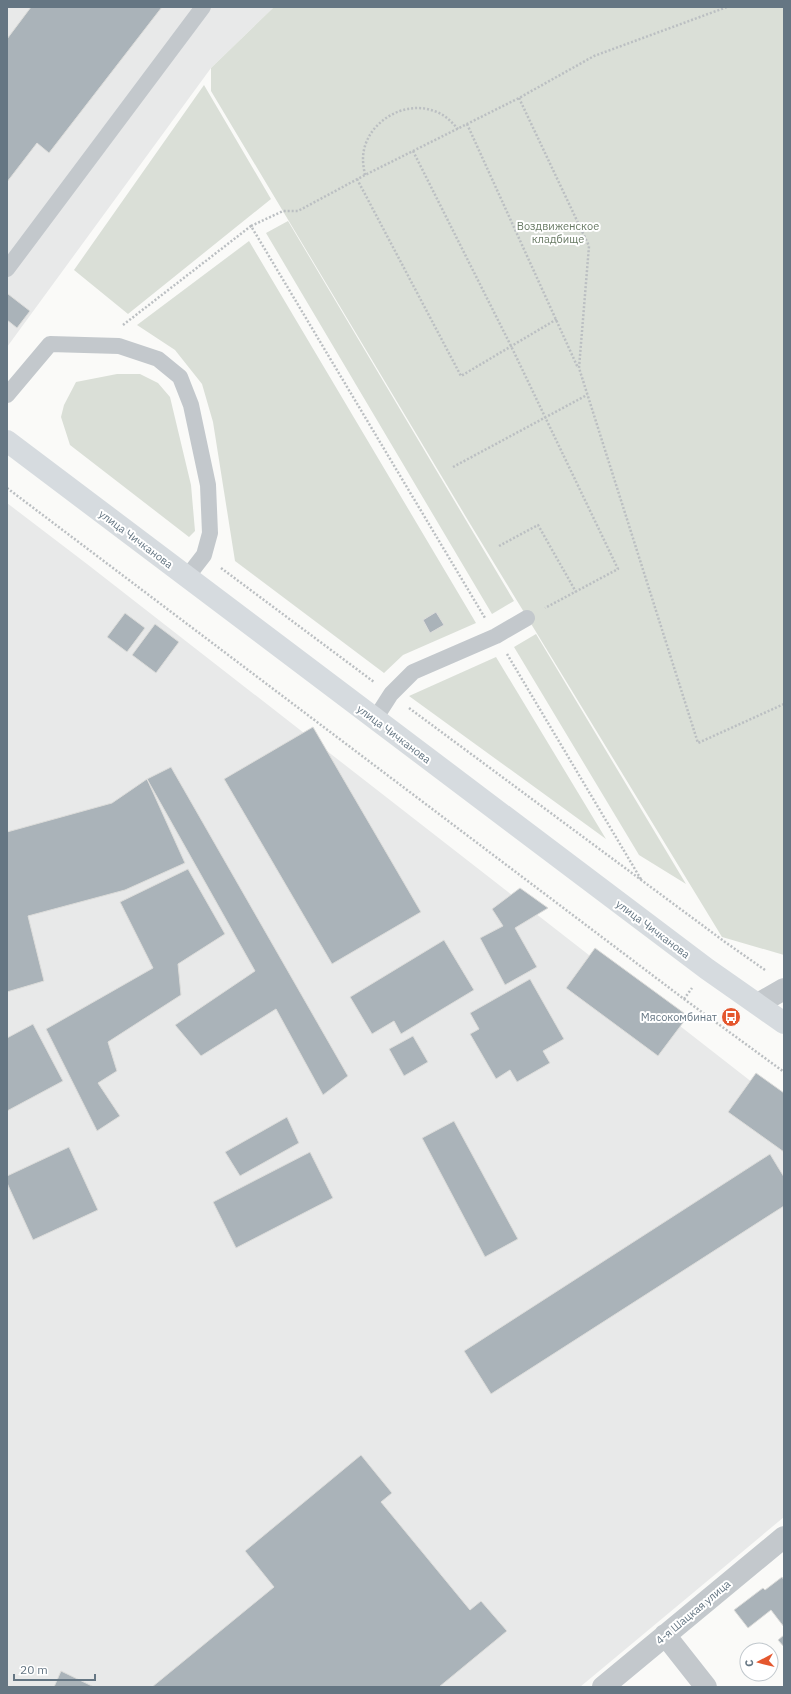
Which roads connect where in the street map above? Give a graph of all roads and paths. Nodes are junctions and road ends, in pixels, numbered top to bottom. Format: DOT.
graph roads {
  1 [pos="203,7"];
  2 [pos="727,7"];
  3 [pos="520,98"];
  4 [pos="467,124"];
  5 [pos="458,129"];
  6 [pos="413,151"];
  7 [pos="365,175"];
  8 [pos="357,179"];
  9 [pos="251,226"];
  10 [pos="7,269"];
  11 [pos="557,319"];
  12 [pos="95,346"];
  13 [pos="511,346"];
  14 [pos="579,368"];
  15 [pos="7,395"];
  16 [pos="587,395"];
  17 [pos="544,417"];
  18 [pos="7,441"];
  19 [pos="453,467"];
  20 [pos="7,488"];
  21 [pos="499,546"];
  22 [pos="187,577"];
  23 [pos="576,592"];
  24 [pos="528,618"];
  25 [pos="496,636"];
  26 [pos="784,704"];
  27 [pos="376,719"];
  28 [pos="642,881"];
  29 [pos="784,989"];
  30 [pos="758,1004"];
  31 [pos="784,1023"];
  32 [pos="784,1072"];
  33 [pos="784,1537"];
  34 [pos="665,1635"];
  35 [pos="603,1687"];
  36 [pos="706,1687"];
  1 -- 10 [label="lane"];
  2 -- 3 [label="path"];
  3 -- 4 [label="path"];
  3 -- 14 [label="path"];
  4 -- 5 [label="path"];
  4 -- 11 [label="path"];
  5 -- 6 [label="path"];
  5 -- 7 [label="path"];
  6 -- 7 [label="path"];
  6 -- 13 [label="path"];
  7 -- 8 [label="path"];
  8 -- 9 [label="path"];
  8 -- 13 [label="path"];
  9 -- 12 [label="path"];
  9 -- 25 [label="path"];
  11 -- 13 [label="path"];
  11 -- 14 [label="path"];
  12 -- 15 [label="lane"];
  12 -- 22 [label="lane"];
  13 -- 17 [label="path"];
  14 -- 16 [label="path"];
  16 -- 17 [label="path"];
  16 -- 26 [label="path"];
  17 -- 19 [label="path"];
  17 -- 23 [label="path"];
  18 -- 22 [label="main road, улица Чичканова"];
  20 -- 32 [label="path"];
  21 -- 23 [label="path"];
  22 -- 27 [label="main road, улица Чичканова"];
  23 -- 24 [label="path"];
  24 -- 25 [label="lane"];
  25 -- 27 [label="lane"];
  25 -- 28 [label="path"];
  27 -- 30 [label="main road, улица Чичканова"];
  29 -- 30 [label="street"];
  30 -- 31 [label="main road, улица Чичканова"];
  33 -- 34 [label="street, 4-я Шацкая улица"];
  34 -- 35 [label="street, 4-я Шацкая улица"];
  34 -- 36 [label="street"];
}
